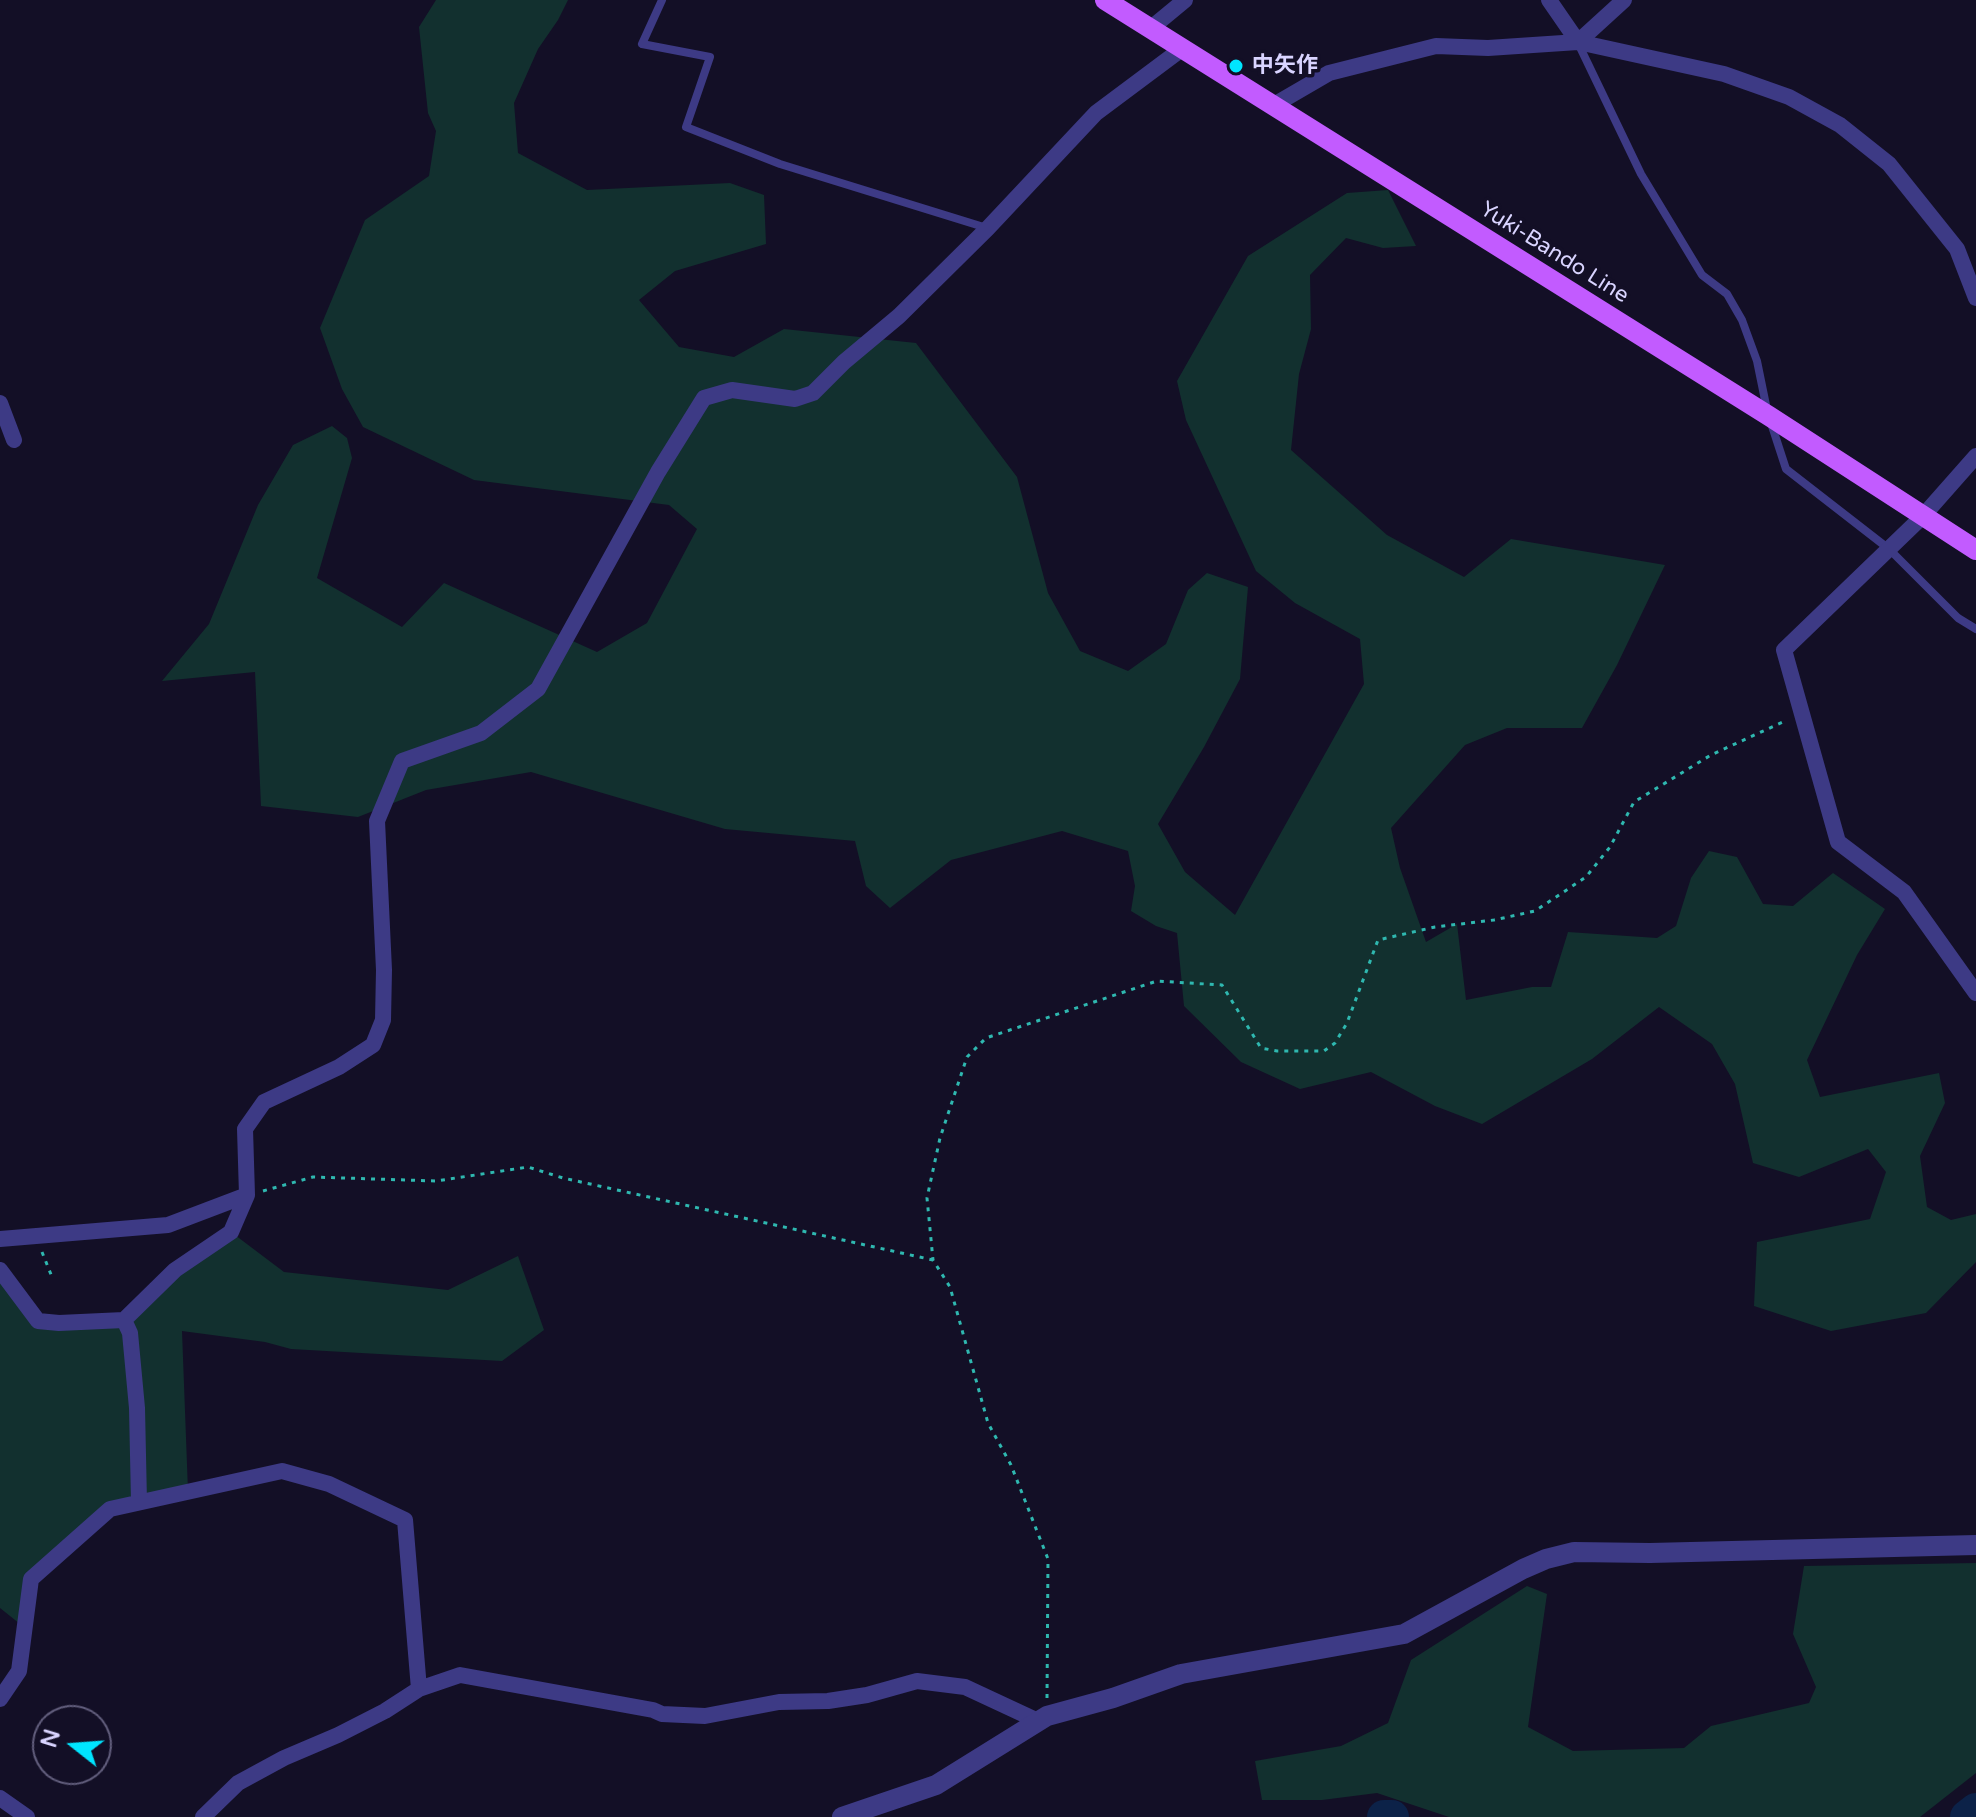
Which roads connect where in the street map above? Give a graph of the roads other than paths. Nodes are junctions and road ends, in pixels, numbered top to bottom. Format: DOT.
graph roads {
  1 [pos="662,0"];
  2 [pos="1105,0"];
  3 [pos="1185,0"];
  4 [pos="1549,0"];
  5 [pos="1624,0"];
  6 [pos="1150,29"];
  7 [pos="1578,42"];
  8 [pos="1183,48"];
  9 [pos="1274,105"];
  10 [pos="988,228"];
  11 [pos="1976,298"];
  12 [pos="0,403"];
  13 [pos="1769,416"];
  14 [pos="14,440"];
  15 [pos="1976,456"];
  16 [pos="1923,516"];
  17 [pos="1889,549"];
  18 [pos="1976,550"];
  19 [pos="1976,629"];
  20 [pos="1976,993"];
  21 [pos="247,1195"];
  22 [pos="0,1239"];
  23 [pos="0,1270"];
  24 [pos="124,1320"];
  25 [pos="139,1502"];
  26 [pos="1976,1545"];
  27 [pos="419,1689"];
  28 [pos="0,1699"];
  29 [pos="1042,1718"];
  30 [pos="0,1798"];
  31 [pos="27,1817"];
  32 [pos="203,1817"];
  33 [pos="842,1817"];
  1 -- 10 [label="lane"];
  2 -- 6 [label="main road, Yuki-Bando Line"];
  3 -- 6 [label="street"];
  4 -- 7 [label="street"];
  5 -- 7 [label="street"];
  6 -- 8 [label="main road, Yuki-Bando Line"];
  7 -- 9 [label="street"];
  7 -- 11 [label="street"];
  7 -- 13 [label="lane"];
  8 -- 9 [label="main road, Yuki-Bando Line"];
  8 -- 10 [label="street"];
  9 -- 13 [label="main road, Yuki-Bando Line"];
  10 -- 21 [label="street"];
  12 -- 14 [label="street"];
  13 -- 16 [label="main road, Yuki-Bando Line"];
  13 -- 17 [label="lane"];
  15 -- 16 [label="street"];
  16 -- 17 [label="street"];
  16 -- 18 [label="main road, Yuki-Bando Line"];
  17 -- 19 [label="lane"];
  17 -- 20 [label="street"];
  21 -- 22 [label="street"];
  21 -- 24 [label="street"];
  23 -- 24 [label="street"];
  24 -- 25 [label="street"];
  25 -- 27 [label="street"];
  25 -- 28 [label="street"];
  26 -- 29 [label="street"];
  27 -- 29 [label="street"];
  27 -- 32 [label="street"];
  29 -- 33 [label="street"];
  30 -- 31 [label="street"];
}
